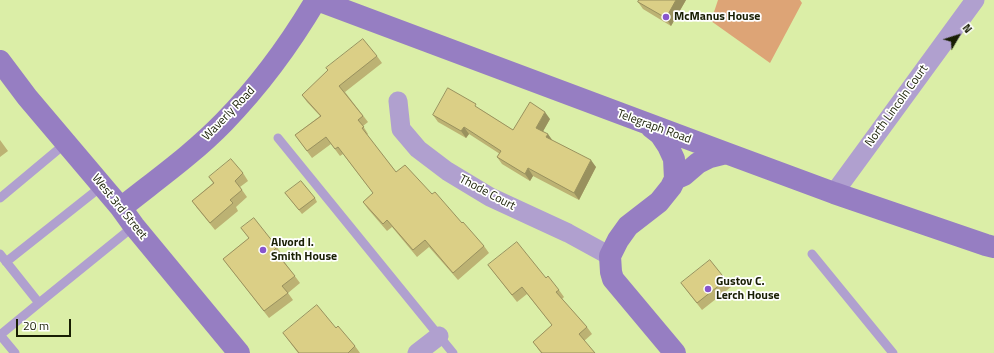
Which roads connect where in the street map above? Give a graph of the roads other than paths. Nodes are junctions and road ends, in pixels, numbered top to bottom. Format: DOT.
graph roads {
  1 [pos="317,0"];
  2 [pos="975,0"];
  3 [pos="0,61"];
  4 [pos="398,100"];
  5 [pos="646,124"];
  6 [pos="278,138"];
  7 [pos="66,143"];
  8 [pos="726,153"];
  9 [pos="675,179"];
  10 [pos="102,186"];
  11 [pos="834,193"];
  12 [pos="0,198"];
  13 [pos="121,208"];
  14 [pos="134,226"];
  15 [pos="994,247"];
  16 [pos="0,254"];
  17 [pos="812,254"];
  18 [pos="610,256"];
  19 [pos="6,262"];
  20 [pos="39,303"];
  21 [pos="0,335"];
  22 [pos="438,336"];
  23 [pos="15,353"];
  24 [pos="240,353"];
  25 [pos="417,353"];
  26 [pos="453,353"];
  27 [pos="675,353"];
  28 [pos="893,353"];
  1 -- 5 [label="street, Telegraph Road"];
  1 -- 13 [label="street, Waverly Road"];
  2 -- 11 [label="street, North Lincoln Court"];
  3 -- 7 [label="street, West 3rd Street"];
  4 -- 18 [label="street, Thode Court"];
  5 -- 8 [label="street, Telegraph Road"];
  5 -- 9 [label="street"];
  6 -- 22 [label="lane"];
  7 -- 10 [label="street, West 3rd Street"];
  7 -- 12 [label="lane"];
  8 -- 9 [label="street"];
  8 -- 11 [label="street, Telegraph Road"];
  9 -- 18 [label="street"];
  10 -- 13 [label="street, West 3rd Street"];
  10 -- 19 [label="lane"];
  11 -- 15 [label="street, Telegraph Road"];
  13 -- 14 [label="street, West 3rd Street"];
  14 -- 20 [label="lane"];
  14 -- 24 [label="street, West 3rd Street"];
  16 -- 19 [label="lane"];
  17 -- 28 [label="lane"];
  18 -- 27 [label="street"];
  19 -- 20 [label="lane"];
  20 -- 21 [label="lane"];
  21 -- 23 [label="lane"];
  22 -- 25 [label="street"];
  22 -- 26 [label="lane"];
}
